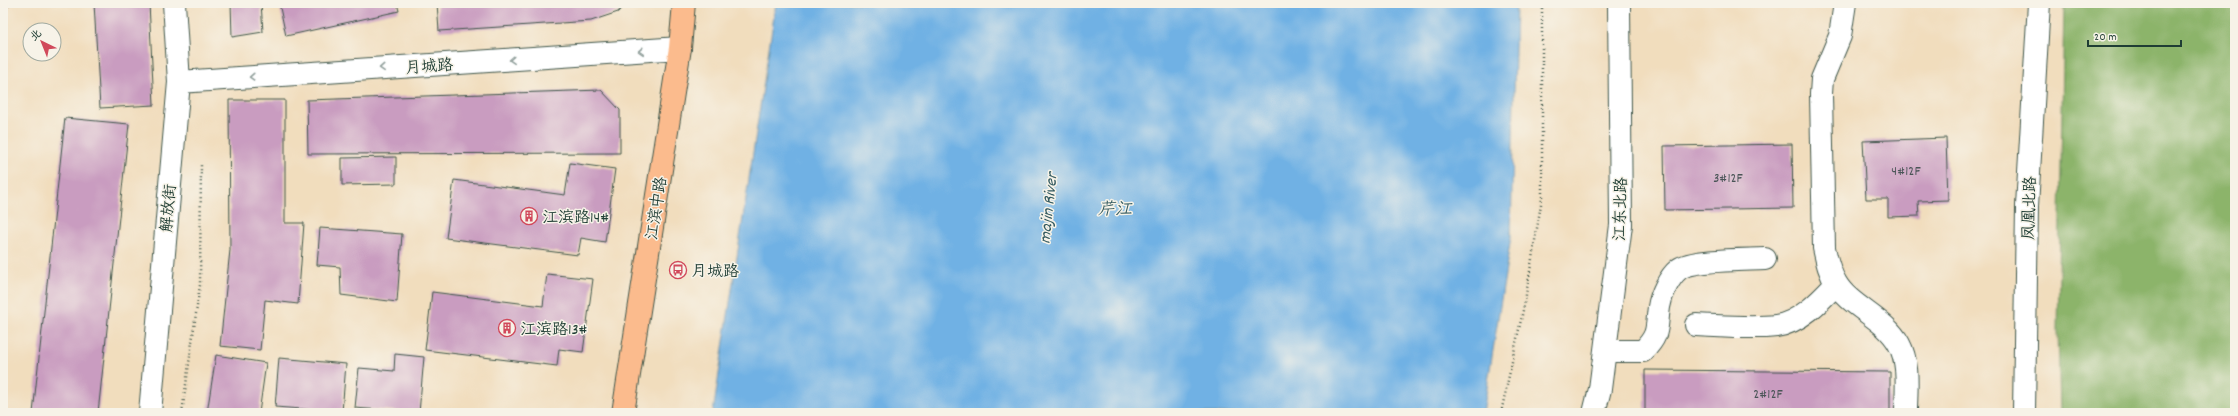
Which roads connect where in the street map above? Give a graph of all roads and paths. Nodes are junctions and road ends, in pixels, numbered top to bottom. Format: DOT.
graph roads {
  1 [pos="11,3"];
  2 [pos="174,3"];
  3 [pos="684,3"];
  4 [pos="1542,3"];
  5 [pos="1619,3"];
  6 [pos="1845,3"];
  7 [pos="2040,3"];
  8 [pos="3,12"];
  9 [pos="680,48"];
  10 [pos="179,82"];
  11 [pos="201,160"];
  12 [pos="1765,259"];
  13 [pos="1836,284"];
  14 [pos="1696,325"];
  15 [pos="1605,351"];
  16 [pos="150,413"];
  17 [pos="182,413"];
  18 [pos="623,413"];
  19 [pos="1501,413"];
  20 [pos="1594,413"];
  21 [pos="1906,413"];
  22 [pos="2024,413"];
  1 -- 8 [label="path"];
  2 -- 10 [label="street, 解放街"];
  3 -- 9 [label="main road, 江滨中路"];
  4 -- 19 [label="path"];
  5 -- 15 [label="street, 江东北路"];
  6 -- 13 [label="street"];
  7 -- 22 [label="street, 凤凰北路"];
  9 -- 10 [label="street, 月城路, one-way"];
  9 -- 18 [label="main road, 江滨中路"];
  10 -- 16 [label="street, 解放街"];
  11 -- 17 [label="path"];
  12 -- 15 [label="street"];
  13 -- 14 [label="street"];
  13 -- 21 [label="street"];
  15 -- 20 [label="street, 江东北路"];
}
